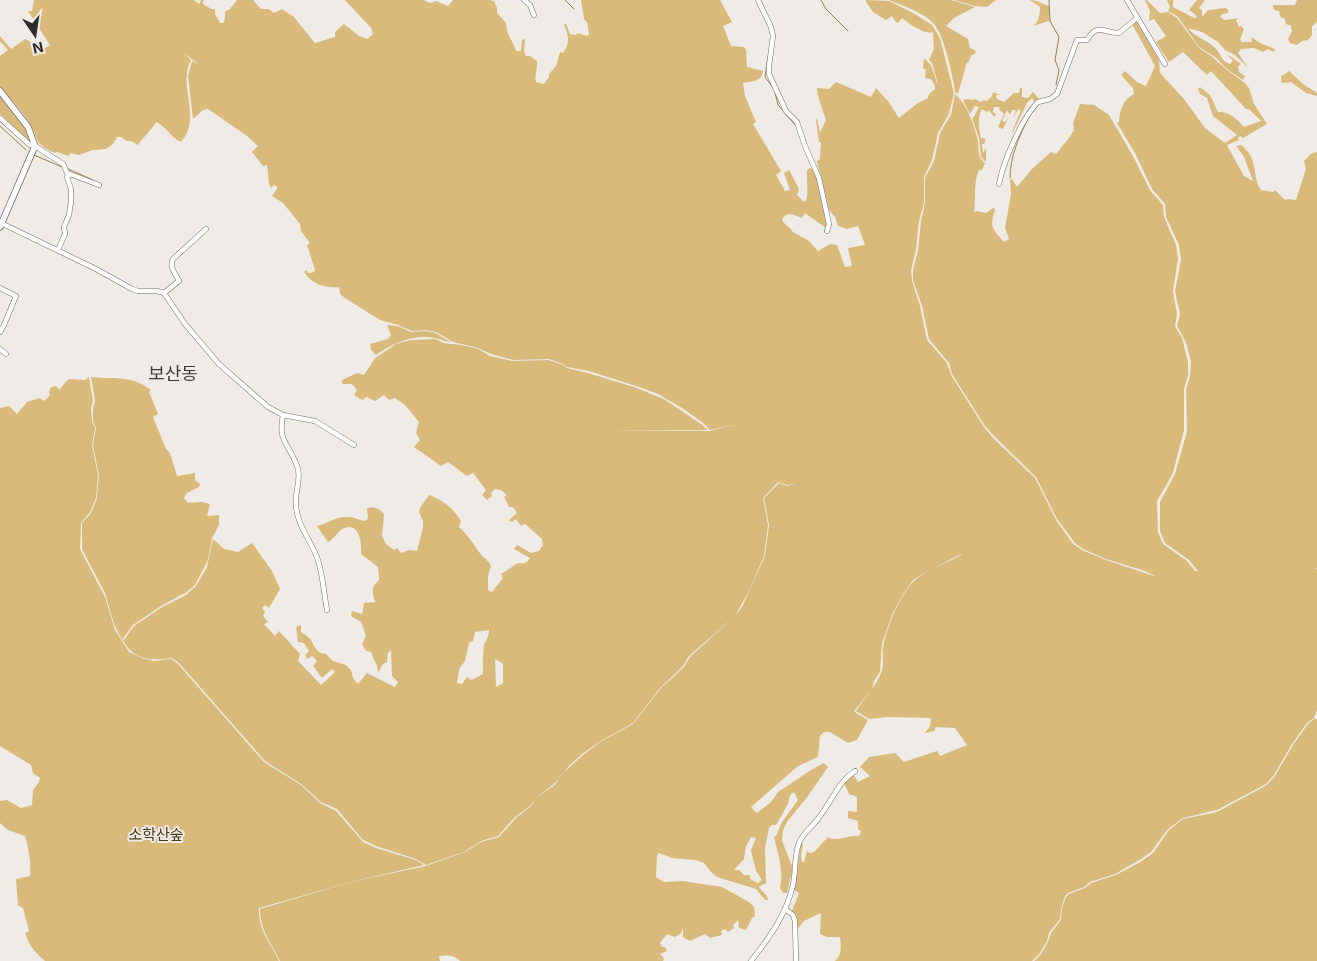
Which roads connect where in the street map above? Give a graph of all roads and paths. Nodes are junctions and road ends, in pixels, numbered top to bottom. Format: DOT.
graph roads {
  1 [pos="524,0"];
  2 [pos="758,0"];
  3 [pos="1126,0"];
  4 [pos="534,15"];
  5 [pos="1134,21"];
  6 [pos="1164,64"];
  7 [pos="0,91"];
  8 [pos="0,118"];
  9 [pos="35,146"];
  10 [pos="66,171"];
  11 [pos="999,184"];
  12 [pos="99,185"];
  13 [pos="0,225"];
  14 [pos="206,228"];
  15 [pos="827,231"];
  16 [pos="58,250"];
  17 [pos="0,288"];
  18 [pos="164,293"];
  19 [pos="0,332"];
  20 [pos="0,349"];
  21 [pos="6,354"];
  22 [pos="283,415"];
  23 [pos="354,445"];
  24 [pos="327,610"];
  25 [pos="855,771"];
  26 [pos="784,909"];
  27 [pos="751,961"];
  28 [pos="796,961"];
  1 -- 4 [label="street"];
  2 -- 15 [label="street"];
  3 -- 5 [label="street"];
  5 -- 6 [label="street"];
  5 -- 11 [label="street"];
  7 -- 9 [label="street"];
  8 -- 9 [label="street"];
  9 -- 10 [label="street"];
  9 -- 13 [label="street"];
  10 -- 12 [label="street"];
  10 -- 16 [label="street"];
  13 -- 16 [label="street"];
  14 -- 18 [label="street"];
  16 -- 18 [label="street"];
  17 -- 19 [label="street"];
  18 -- 22 [label="street"];
  20 -- 21 [label="street"];
  22 -- 23 [label="street"];
  22 -- 24 [label="street"];
  25 -- 26 [label="street"];
  26 -- 27 [label="street"];
  26 -- 28 [label="street"];
}
